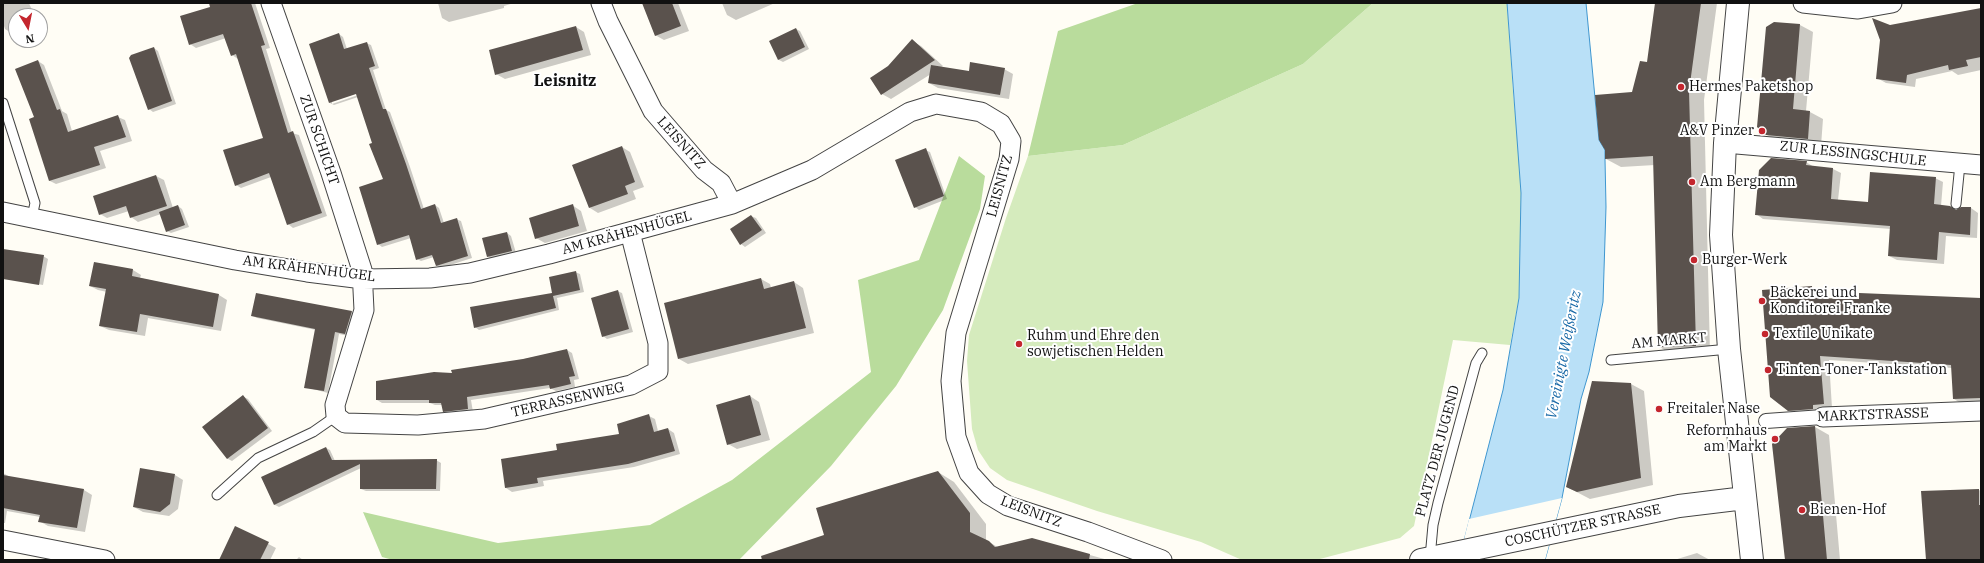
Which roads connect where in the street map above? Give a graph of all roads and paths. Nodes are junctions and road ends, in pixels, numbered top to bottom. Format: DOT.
graph roads {
  1 [pos="271,3"];
  2 [pos="601,3"];
  3 [pos="1738,3"];
  4 [pos="1803,3"];
  5 [pos="1892,3"];
  6 [pos="3,103"];
  7 [pos="1725,143"];
  8 [pos="1960,164"];
  9 [pos="1981,165"];
  10 [pos="732,204"];
  11 [pos="1956,204"];
  12 [pos="3,212"];
  13 [pos="32,217"];
  14 [pos="630,232"];
  15 [pos="363,279"];
  16 [pos="1728,349"];
  17 [pos="1482,354"];
  18 [pos="1611,360"];
  19 [pos="1981,411"];
  20 [pos="336,416"];
  21 [pos="1823,417"];
  22 [pos="1766,421"];
  23 [pos="217,495"];
  24 [pos="1745,498"];
  25 [pos="3,540"];
  26 [pos="1427,559"];
  27 [pos="104,560"];
  28 [pos="1162,560"];
  29 [pos="1752,560"];
  1 -- 15 [label="street, ZUR SCHICHT"];
  2 -- 10 [label="street, LEISNITZ"];
  3 -- 7 [label="street"];
  4 -- 5 [label="street"];
  6 -- 13 [label="lane"];
  7 -- 8 [label="street, ZUR LESSINGSCHULE"];
  7 -- 16 [label="street"];
  8 -- 9 [label="street, ZUR LESSINGSCHULE"];
  8 -- 11 [label="lane"];
  10 -- 14 [label="street, AM KRÄHENHÜGEL"];
  10 -- 28 [label="street, LEISNITZ"];
  12 -- 13 [label="street, AM KRÄHENHÜGEL"];
  13 -- 15 [label="street, AM KRÄHENHÜGEL"];
  14 -- 15 [label="street, AM KRÄHENHÜGEL"];
  14 -- 20 [label="street, TERRASSENWEG"];
  15 -- 20 [label="street"];
  16 -- 18 [label="lane, AM MARKT"];
  16 -- 24 [label="street"];
  17 -- 26 [label="lane, PLATZ DER JUGEND"];
  19 -- 21 [label="street, MARKTSTRASSE"];
  20 -- 23 [label="lane"];
  21 -- 22 [label="street, MARKTSTRASSE"];
  24 -- 26 [label="street, COSCHÜTZER STRASSE"];
  24 -- 29 [label="street"];
  25 -- 27 [label="street"];
}
